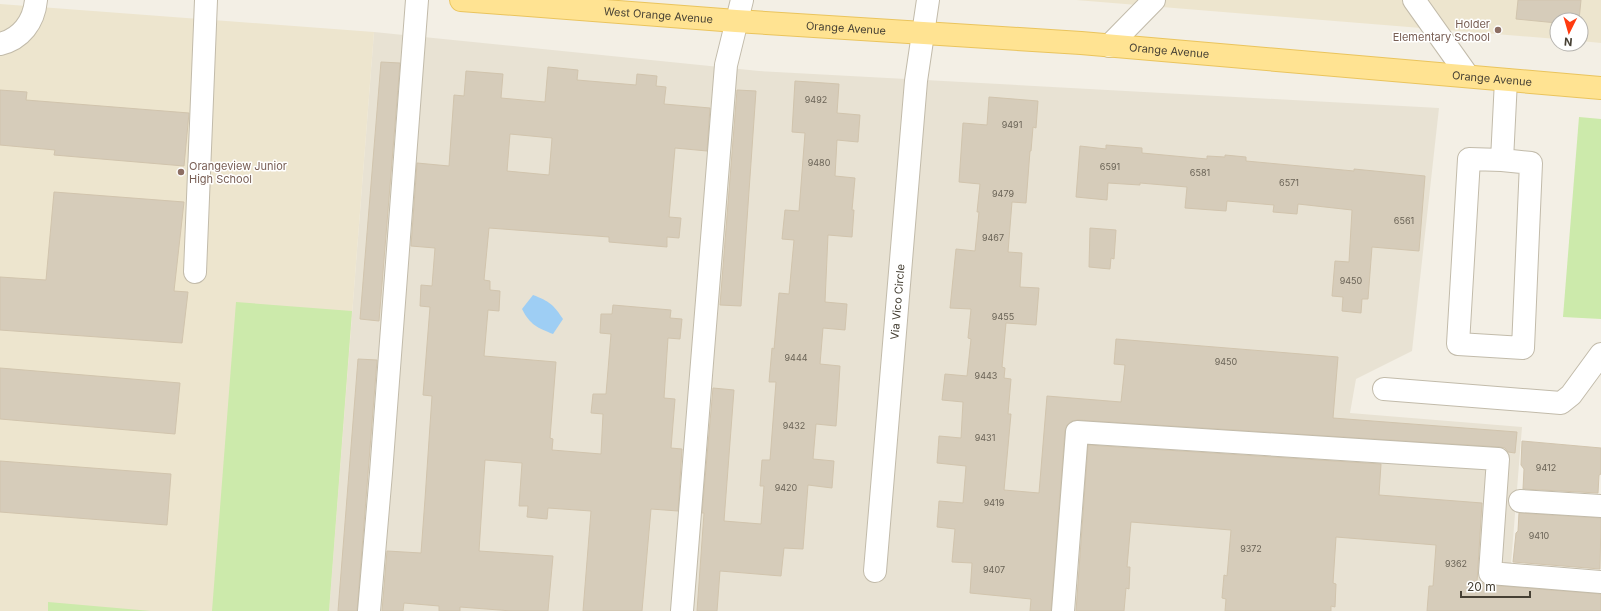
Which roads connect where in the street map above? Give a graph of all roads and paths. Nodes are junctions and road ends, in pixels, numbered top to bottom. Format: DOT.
graph roads {
  1 [pos="36,0"];
  2 [pos="206,0"];
  3 [pos="417,0"];
  4 [pos="461,0"];
  5 [pos="742,0"];
  6 [pos="928,0"];
  7 [pos="1154,0"];
  8 [pos="1414,0"];
  9 [pos="736,21"];
  10 [pos="923,34"];
  11 [pos="0,44"];
  12 [pos="1109,46"];
  13 [pos="1468,76"];
  14 [pos="1506,80"];
  15 [pos="1601,88"];
  16 [pos="1502,160"];
  17 [pos="195,272"];
  18 [pos="1601,354"];
  19 [pos="1384,389"];
  20 [pos="1520,501"];
  21 [pos="1601,506"];
  22 [pos="875,571"];
  23 [pos="1601,582"];
  24 [pos="369,611"];
  25 [pos="682,611"];
  26 [pos="1063,611"];
  1 -- 11 [label="street"];
  2 -- 17 [label="street"];
  3 -- 24 [label="street"];
  4 -- 9 [label="main road, West Orange Avenue"];
  5 -- 9 [label="street"];
  6 -- 10 [label="street, Via Vico Circle"];
  7 -- 12 [label="street"];
  8 -- 13 [label="street"];
  9 -- 10 [label="main road, Orange Avenue"];
  9 -- 25 [label="street"];
  10 -- 12 [label="main road, Orange Avenue"];
  10 -- 22 [label="street, Via Vico Circle"];
  12 -- 13 [label="main road, Orange Avenue"];
  13 -- 14 [label="main road, Orange Avenue"];
  14 -- 15 [label="main road, Orange Avenue"];
  14 -- 16 [label="street"];
  16 -- 16 [label="street"];
  18 -- 19 [label="street"];
  20 -- 21 [label="street"];
  23 -- 26 [label="street"];
}
